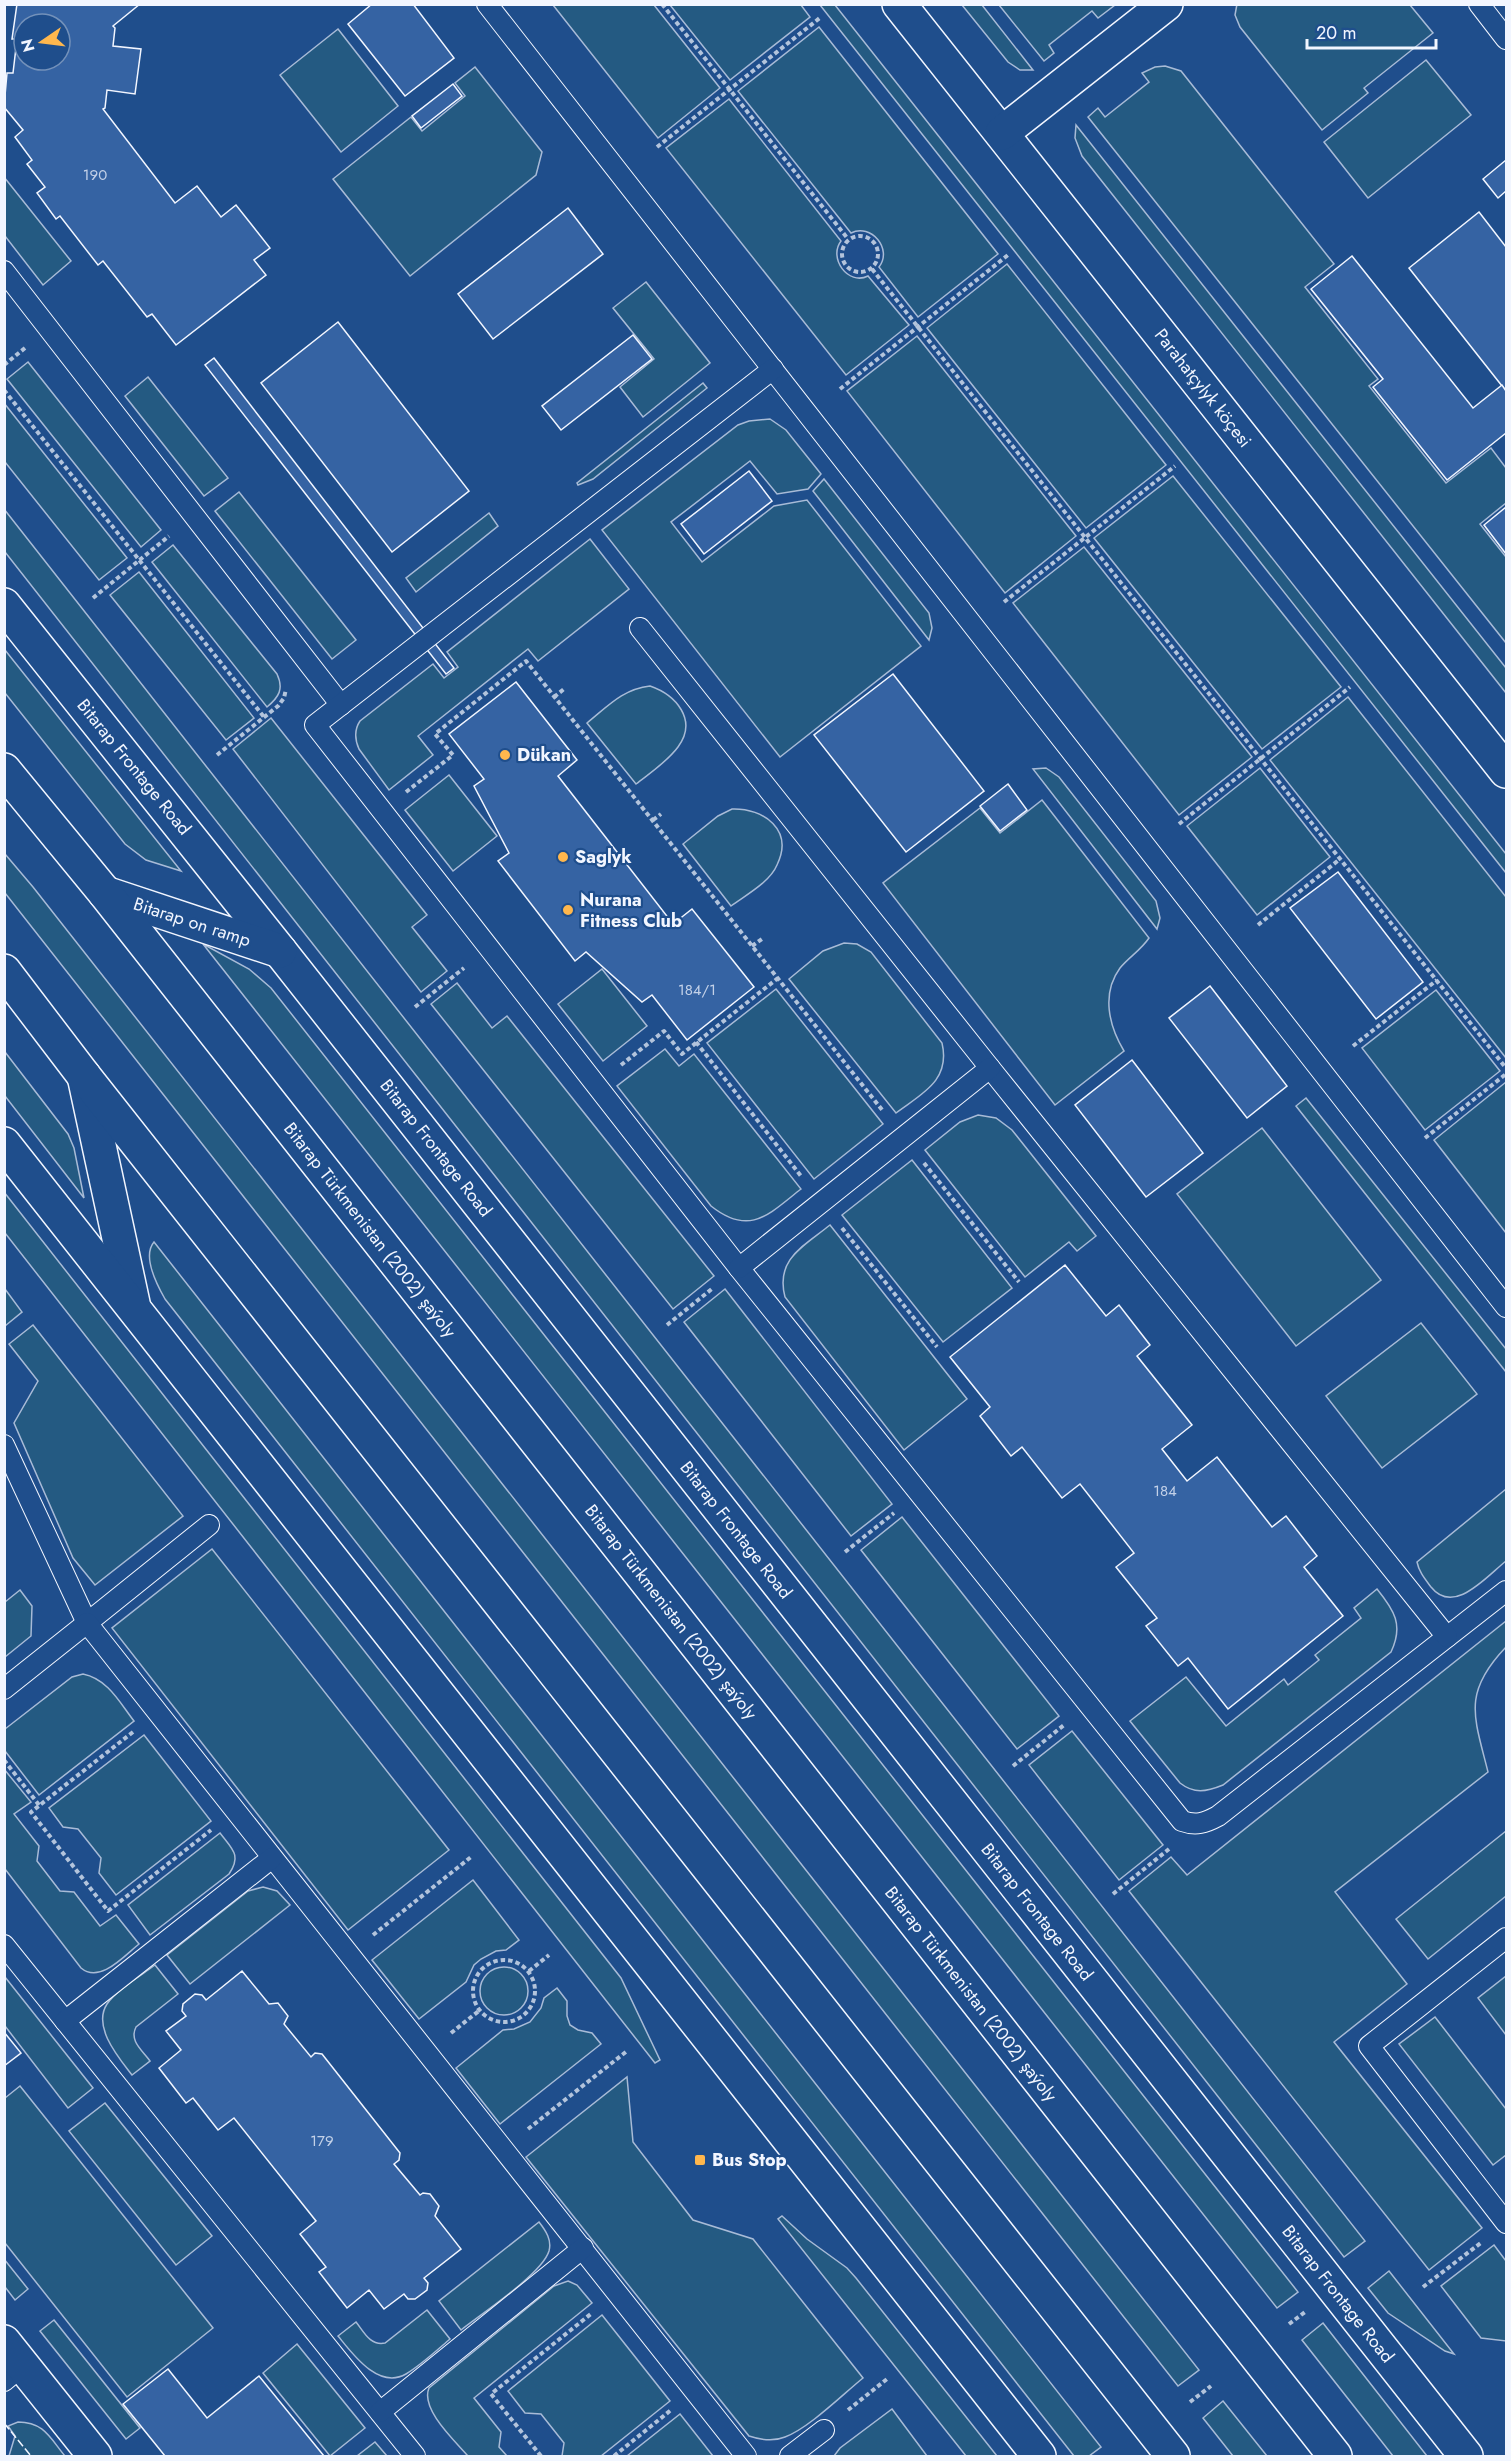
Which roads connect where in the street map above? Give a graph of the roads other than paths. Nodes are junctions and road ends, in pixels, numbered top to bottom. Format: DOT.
graph roads {
  1 [pos="487,4"];
  2 [pos="899,4"];
  3 [pos="1166,4"];
  4 [pos="1479,4"];
  5 [pos="1506,39"];
  6 [pos="1002,133"];
  7 [pos="4,271"];
  8 [pos="773,369"];
  9 [pos="4,605"];
  10 [pos="640,628"];
  11 [pos="342,705"];
  12 [pos="4,770"];
  13 [pos="1506,771"];
  14 [pos="105,893"];
  15 [pos="280,951"];
  16 [pos="4,971"];
  17 [pos="990,1068"];
  18 [pos="84,1076"];
  19 [pos="4,1144"];
  20 [pos="739,1268"];
  21 [pos="1506,1307"];
  22 [pos="134,1310"];
  23 [pos="4,1445"];
  24 [pos="209,1525"];
  25 [pos="1506,1591"];
  26 [pos="87,1623"];
  27 [pos="1447,1637"];
  28 [pos="4,1689"];
  29 [pos="272,1858"];
  30 [pos="1506,1938"];
  31 [pos="4,1945"];
  32 [pos="65,2021"];
  33 [pos="1506,2223"];
  34 [pos="583,2248"];
  35 [pos="11,2363"];
  36 [pos="380,2412"];
  37 [pos="824,2430"];
  38 [pos="95,2457"];
  39 [pos="416,2457"];
  40 [pos="746,2457"];
  41 [pos="790,2457"];
  42 [pos="1039,2457"];
  43 [pos="1173,2457"];
  44 [pos="1335,2457"];
  45 [pos="1466,2457"];
  1 -- 8 [label="lane"];
  2 -- 6 [label="street, Parahatçylyk köçesi"];
  3 -- 6 [label="street"];
  4 -- 5 [label="lane"];
  6 -- 13 [label="street, Parahatçylyk köçesi"];
  7 -- 11 [label="lane"];
  8 -- 11 [label="lane"];
  8 -- 21 [label="lane"];
  9 -- 15 [label="street, Bitarap Frontage Road"];
  10 -- 17 [label="lane"];
  11 -- 20 [label="lane"];
  12 -- 14 [label="street, Bitarap Türkmenistan (2002) şaýoly"];
  14 -- 15 [label="street, Bitarap on ramp"];
  14 -- 44 [label="street, Bitarap Türkmenistan (2002) şaýoly"];
  15 -- 45 [label="street, Bitarap Frontage Road"];
  16 -- 18 [label="street"];
  17 -- 20 [label="lane"];
  17 -- 27 [label="lane"];
  18 -- 22 [label="street"];
  18 -- 43 [label="street"];
  19 -- 22 [label="street"];
  20 -- 27 [label="lane"];
  22 -- 42 [label="street"];
  23 -- 26 [label="lane"];
  24 -- 26 [label="lane"];
  25 -- 27 [label="lane"];
  26 -- 28 [label="lane"];
  26 -- 29 [label="lane"];
  29 -- 32 [label="lane"];
  29 -- 34 [label="lane"];
  30 -- 33 [label="lane"];
  31 -- 32 [label="lane"];
  32 -- 36 [label="lane"];
  34 -- 36 [label="lane"];
  34 -- 40 [label="lane"];
  35 -- 38 [label="street"];
  36 -- 39 [label="lane"];
  37 -- 41 [label="lane"];
}
